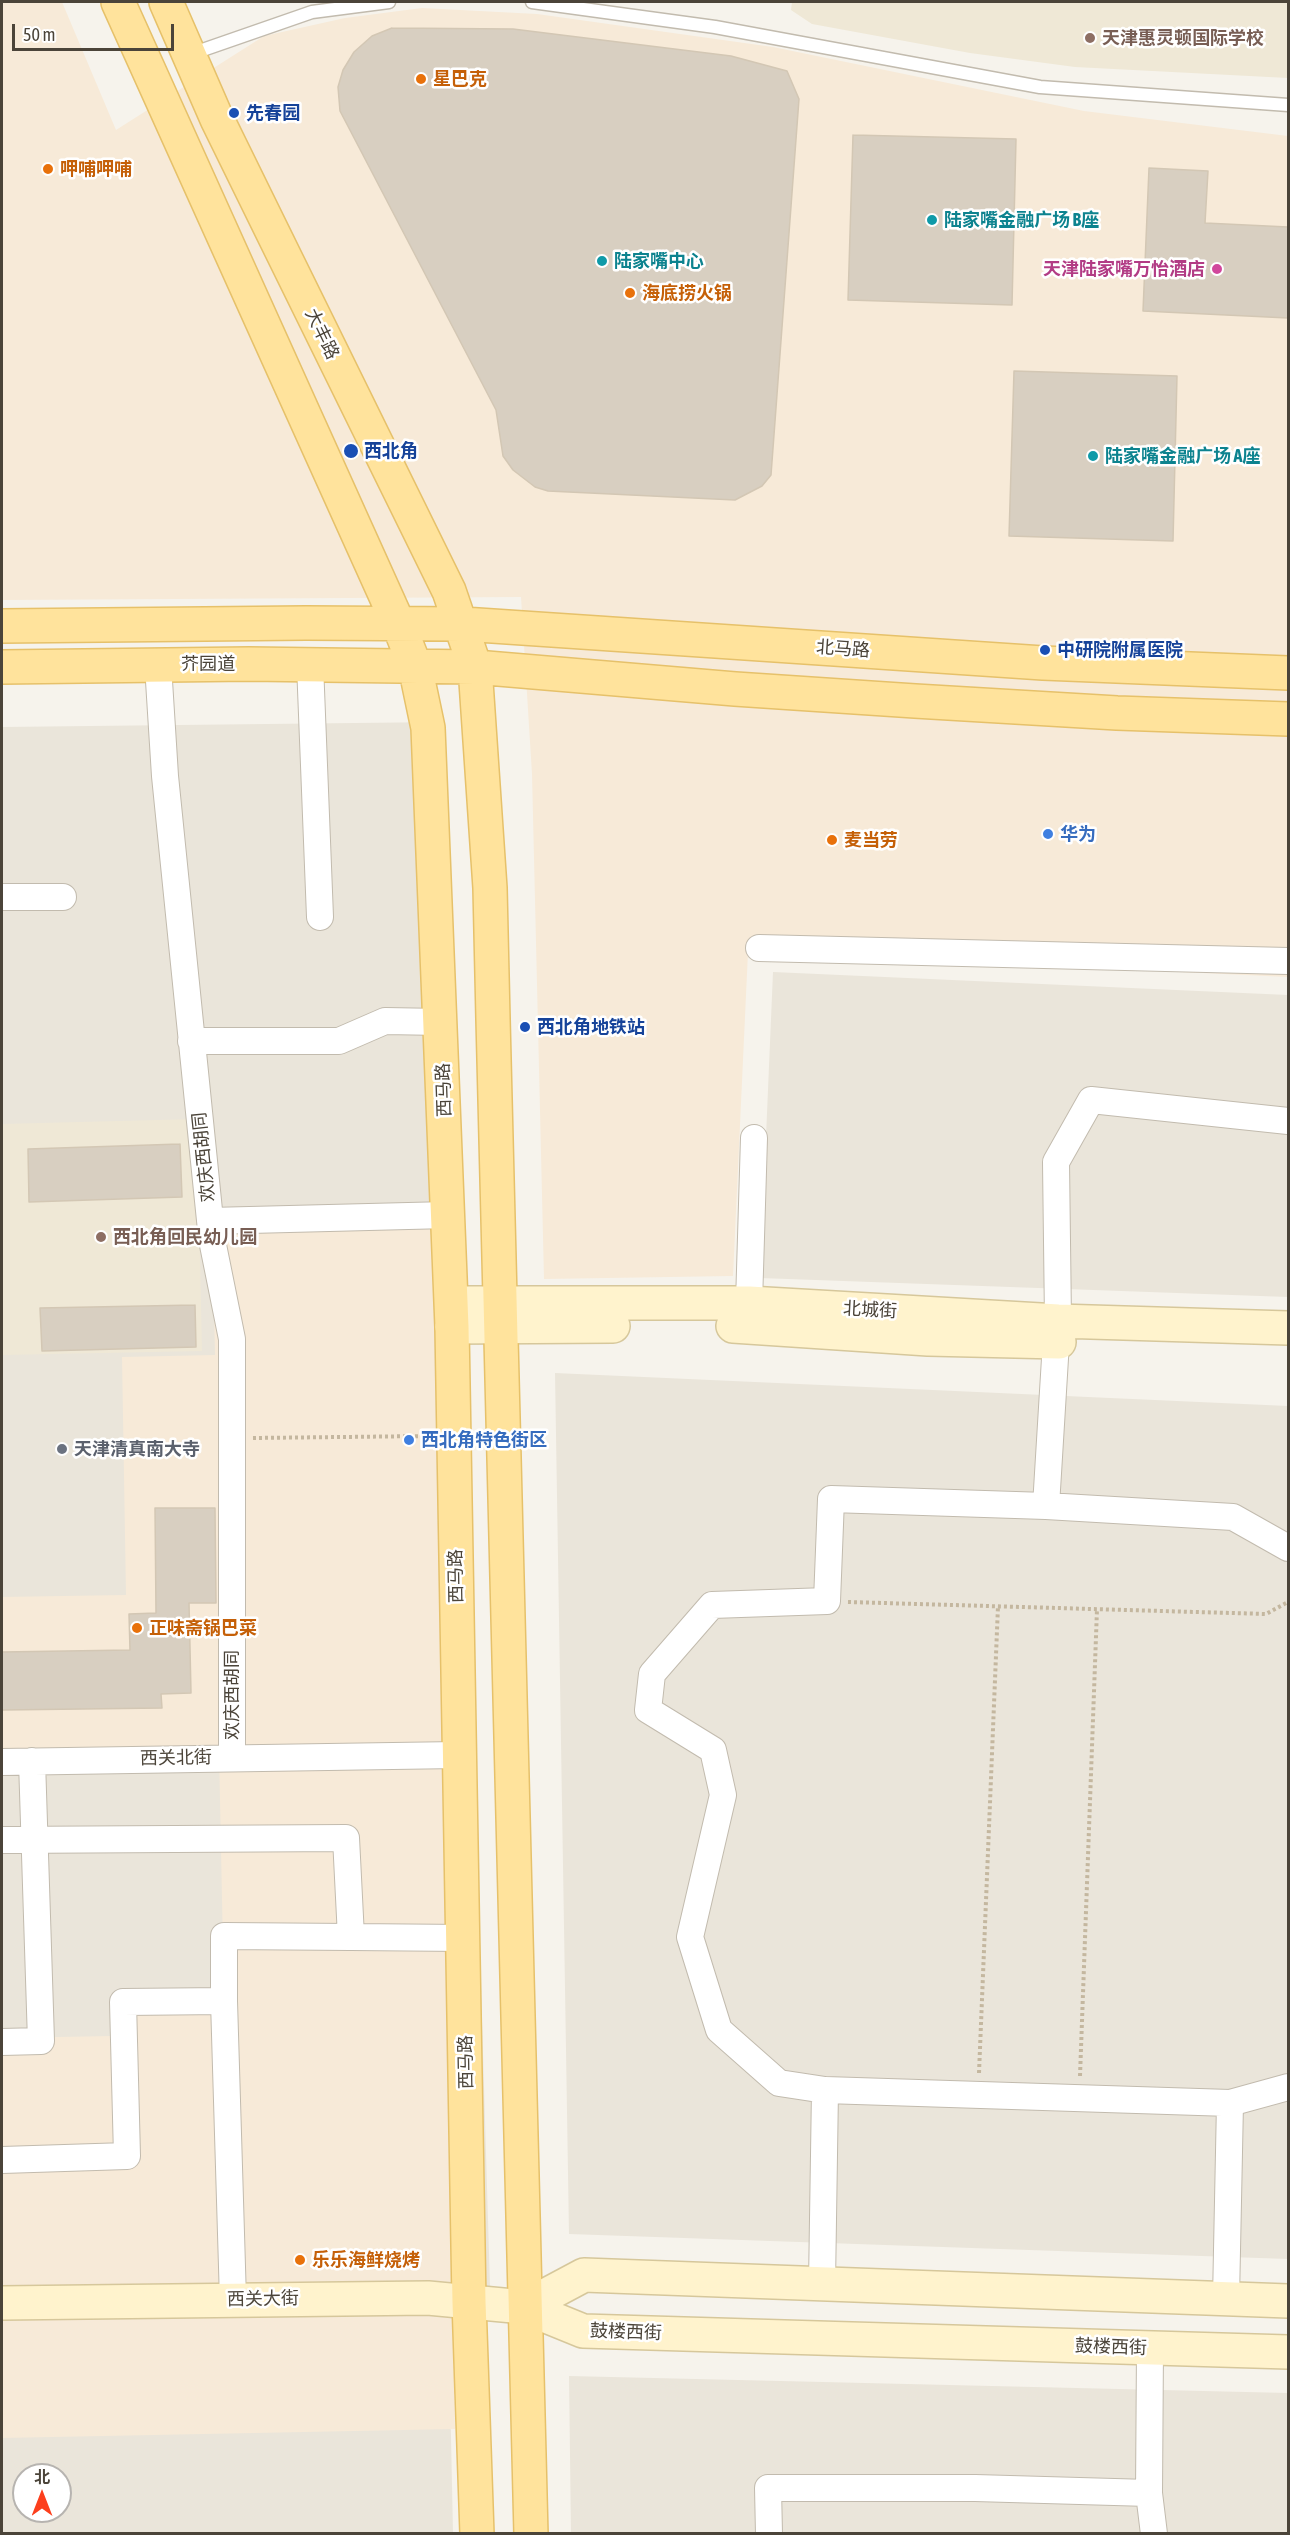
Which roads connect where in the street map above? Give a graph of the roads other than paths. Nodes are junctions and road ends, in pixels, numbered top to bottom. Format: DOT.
graph roads {
  1 [pos="118,2"];
  2 [pos="166,2"];
  3 [pos="389,2"];
  4 [pos="532,2"];
  5 [pos="189,55"];
  6 [pos="1288,105"];
  7 [pos="398,623"];
  8 [pos="462,624"];
  9 [pos="2,626"];
  10 [pos="310,664"];
  11 [pos="158,665"];
  12 [pos="415,666"];
  13 [pos="2,667"];
  14 [pos="476,667"];
  15 [pos="1288,673"];
  16 [pos="1288,719"];
  17 [pos="2,897"];
  18 [pos="63,897"];
  19 [pos="320,917"];
  20 [pos="759,948"];
  21 [pos="1288,962"];
  22 [pos="441,1022"];
  23 [pos="191,1041"];
  24 [pos="1288,1121"];
  25 [pos="754,1138"];
  26 [pos="448,1215"];
  27 [pos="210,1221"];
  28 [pos="750,1303"];
  29 [pos="499,1314"];
  30 [pos="452,1315"];
  31 [pos="1288,1328"];
  32 [pos="1057,1331"];
  33 [pos="1288,1351"];
  34 [pos="1046,1506"];
  35 [pos="1288,1548"];
  36 [pos="458,1755"];
  37 [pos="232,1757"];
  38 [pos="32,1761"];
  39 [pos="2,1762"];
  40 [pos="2,1840"];
  41 [pos="35,1840"];
  42 [pos="351,1937"];
  43 [pos="465,1938"];
  44 [pos="225,2001"];
  45 [pos="2,2042"];
  46 [pos="1288,2087"];
  47 [pos="825,2090"];
  48 [pos="1230,2103"];
  49 [pos="2,2160"];
  50 [pos="822,2284"];
  51 [pos="1226,2299"];
  52 [pos="233,2300"];
  53 [pos="1288,2301"];
  54 [pos="2,2302"];
  55 [pos="469,2302"];
  56 [pos="524,2307"];
  57 [pos="1150,2348"];
  58 [pos="1288,2352"];
  59 [pos="1149,2493"];
  60 [pos="477,2534"];
  61 [pos="531,2534"];
  62 [pos="769,2534"];
  63 [pos="1154,2534"];
  1 -- 7 [label="main road"];
  2 -- 5 [label="main road, 大丰路"];
  3 -- 5 [label="lane"];
  4 -- 6 [label="lane"];
  5 -- 8 [label="main road, 大丰路"];
  7 -- 8 [label="main road, 北马路"];
  7 -- 9 [label="main road"];
  7 -- 12 [label="main road, 西马路"];
  8 -- 14 [label="main road, 大丰路"];
  8 -- 15 [label="main road, 北马路"];
  10 -- 11 [label="main road, 芥园道"];
  10 -- 12 [label="main road, 芥园道"];
  10 -- 19 [label="street"];
  11 -- 13 [label="main road, 芥园道"];
  11 -- 23 [label="street, 欢庆西胡同"];
  12 -- 14 [label="main road"];
  12 -- 22 [label="main road, 西马路"];
  14 -- 16 [label="main road"];
  14 -- 29 [label="main road"];
  17 -- 18 [label="street"];
  20 -- 21 [label="street"];
  22 -- 23 [label="street"];
  22 -- 26 [label="main road, 西马路"];
  23 -- 27 [label="street, 欢庆西胡同"];
  24 -- 32 [label="street"];
  25 -- 28 [label="street"];
  26 -- 27 [label="street"];
  26 -- 30 [label="main road, 西马路"];
  27 -- 37 [label="street, 欢庆西胡同"];
  28 -- 29 [label="street, 北城街"];
  28 -- 32 [label="street, 北城街"];
  29 -- 30 [label="street, 北城街"];
  29 -- 32 [label="street, 北城街"];
  29 -- 56 [label="main road"];
  30 -- 36 [label="main road, 西马路"];
  31 -- 32 [label="street, 北城街"];
  32 -- 33 [label="street, 北城街"];
  32 -- 34 [label="street"];
  34 -- 35 [label="street"];
  34 -- 47 [label="street"];
  36 -- 37 [label="street, 西关北街"];
  36 -- 43 [label="main road, 西马路"];
  37 -- 38 [label="street, 西关北街"];
  38 -- 39 [label="street, 西关北街"];
  38 -- 41 [label="street"];
  40 -- 41 [label="street"];
  41 -- 42 [label="street"];
  41 -- 45 [label="street"];
  42 -- 43 [label="street"];
  42 -- 44 [label="street"];
  43 -- 55 [label="main road, 西马路"];
  44 -- 49 [label="street"];
  44 -- 52 [label="street"];
  46 -- 48 [label="street"];
  47 -- 48 [label="street"];
  47 -- 50 [label="street"];
  48 -- 51 [label="street"];
  50 -- 51 [label="street"];
  50 -- 56 [label="street"];
  51 -- 53 [label="street"];
  52 -- 54 [label="street, 西关大街"];
  52 -- 55 [label="street, 西关大街"];
  55 -- 56 [label="street, 西关大街"];
  55 -- 60 [label="main road, 西马路"];
  56 -- 57 [label="street, 鼓楼西街"];
  56 -- 61 [label="main road"];
  57 -- 58 [label="street, 鼓楼西街"];
  57 -- 59 [label="street"];
  59 -- 62 [label="street"];
  59 -- 63 [label="street"];
}
